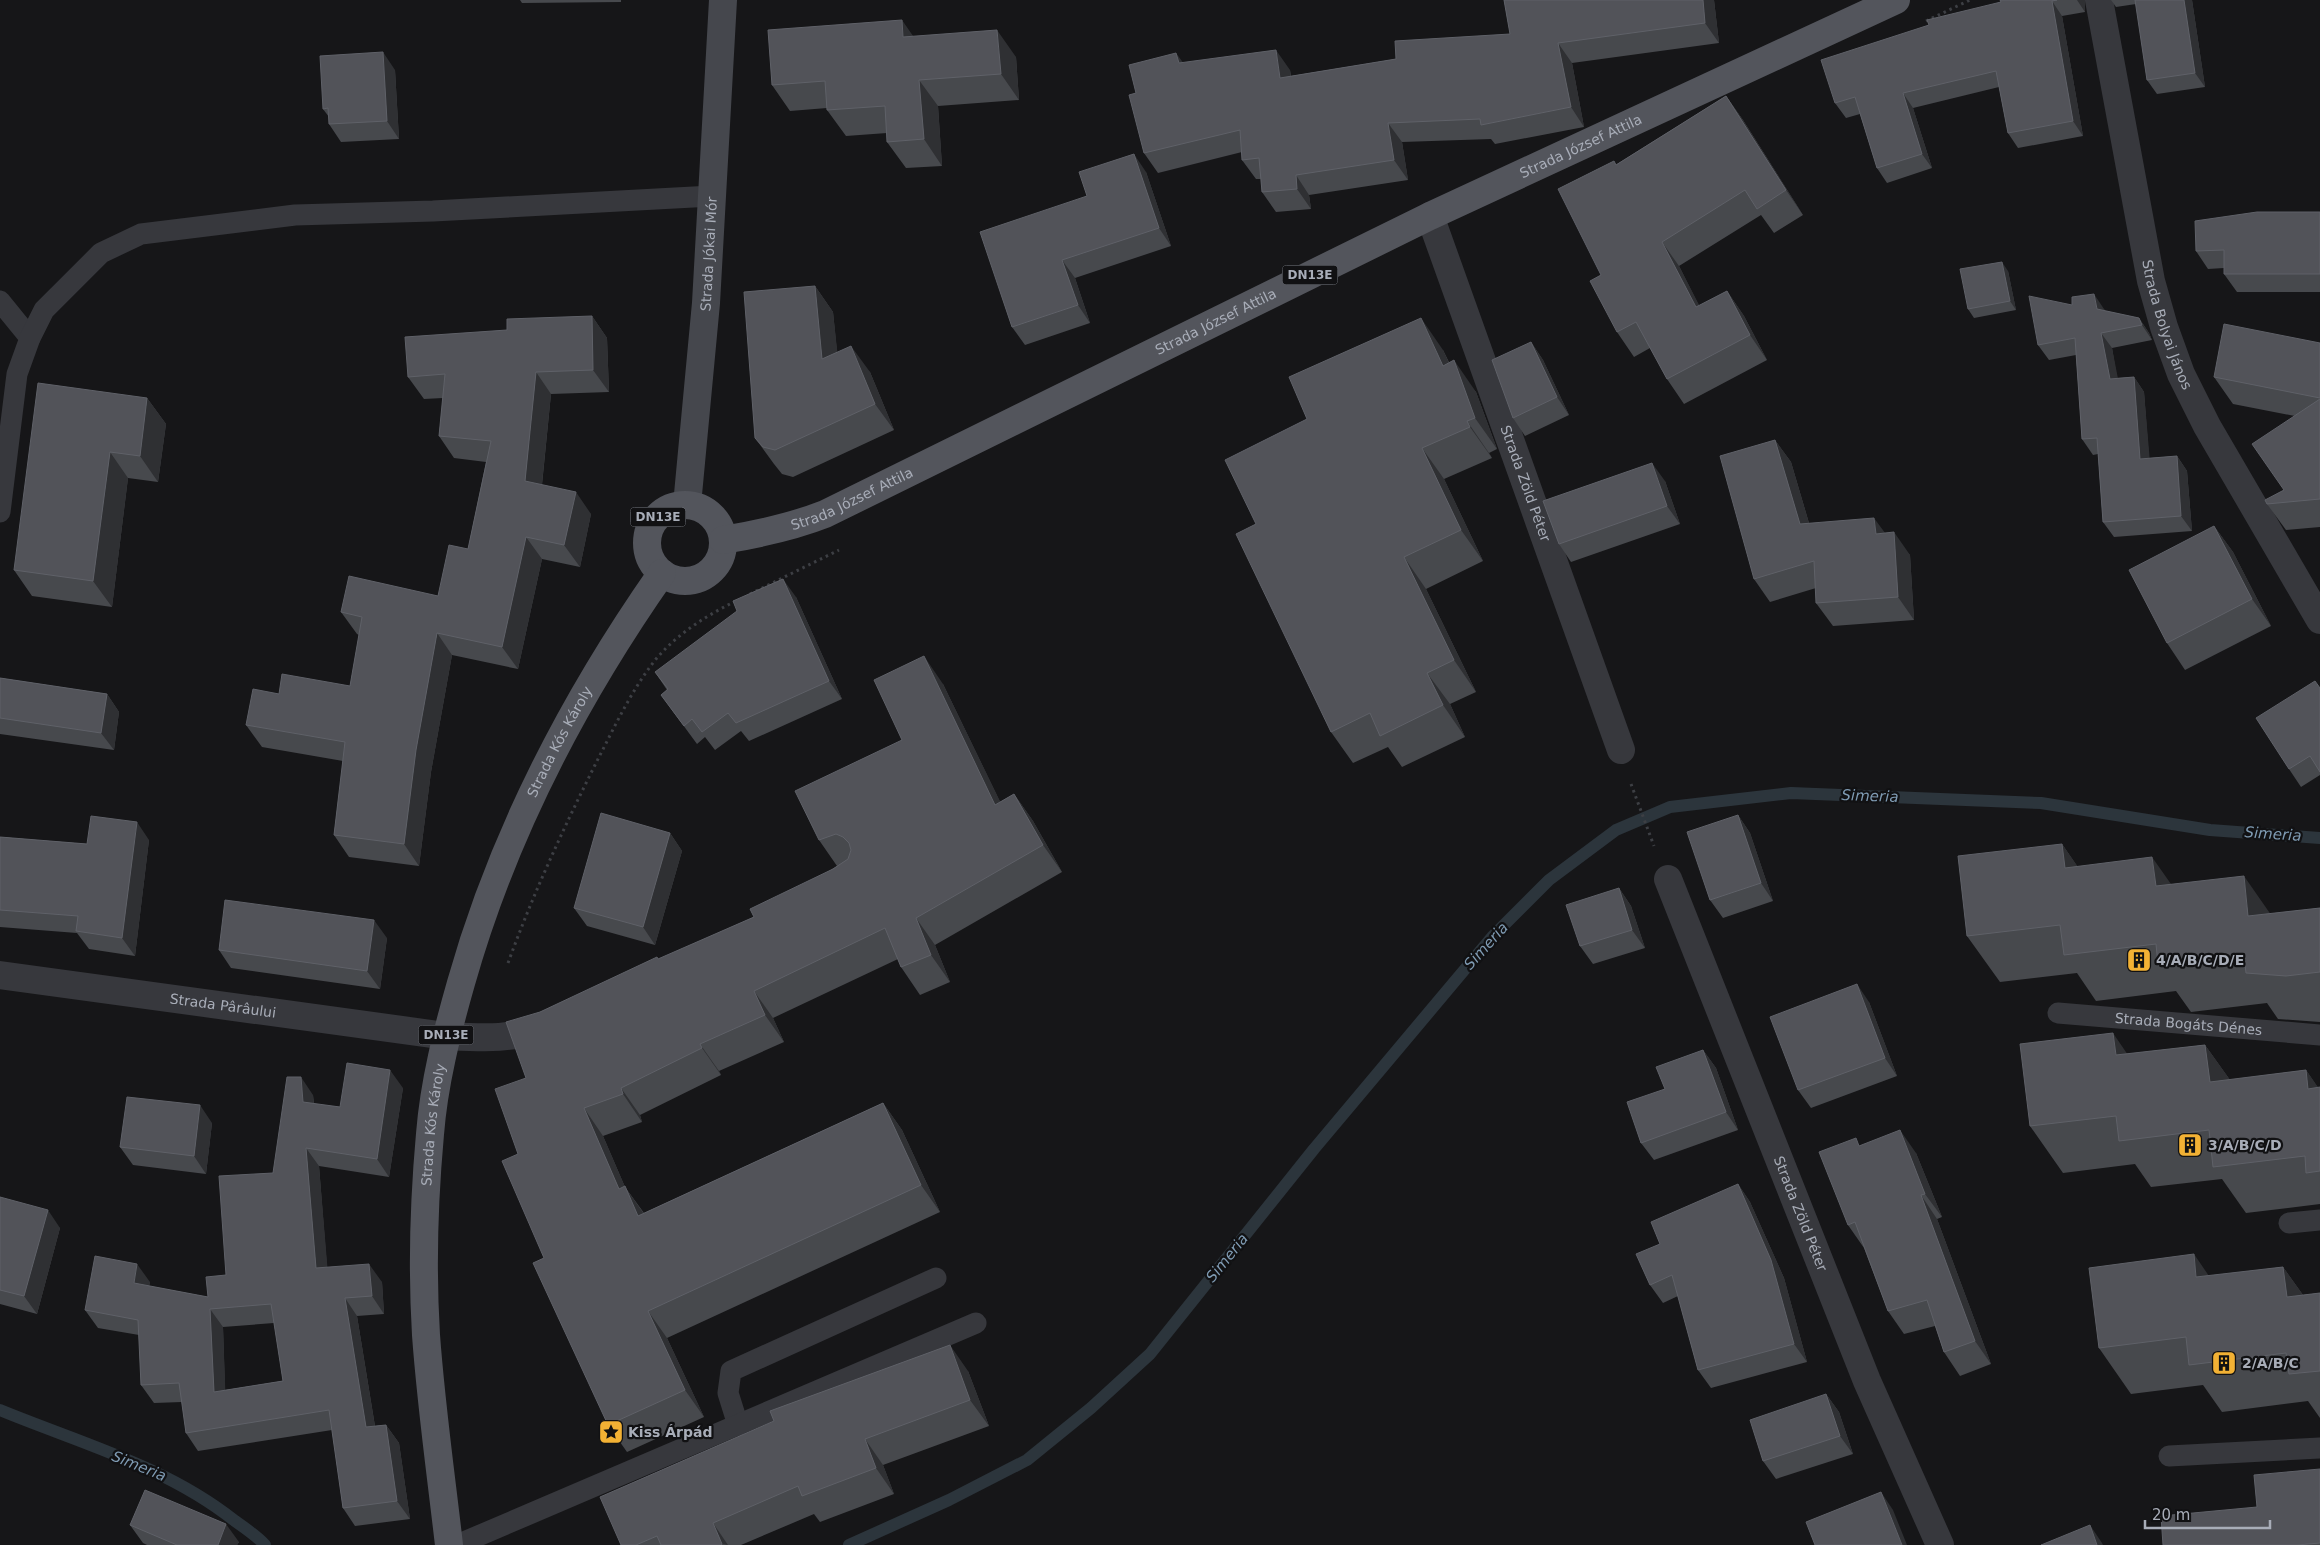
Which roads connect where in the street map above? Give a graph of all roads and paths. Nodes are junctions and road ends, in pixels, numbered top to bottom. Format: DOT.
graph roads {
  1 [pos="723,0"];
  2 [pos="1896,0"];
  3 [pos="1970,0"];
  4 [pos="2099,0"];
  5 [pos="1925,21"];
  6 [pos="712,196"];
  7 [pos="1430,216"];
  8 [pos="0,301"];
  9 [pos="30,338"];
  10 [pos="8,373"];
  11 [pos="687,505"];
  12 [pos="0,512"];
  13 [pos="723,540"];
  14 [pos="844,547"];
  15 [pos="662,573"];
  16 [pos="2320,620"];
  17 [pos="1621,750"];
  18 [pos="1634,796"];
  19 [pos="1654,847"];
  20 [pos="1668,879"];
  21 [pos="506,968"];
  22 [pos="0,975"];
  23 [pos="2058,1013"];
  24 [pos="570,1016"];
  25 [pos="2320,1035"];
  26 [pos="446,1036"];
  27 [pos="2320,1220"];
  28 [pos="2288,1223"];
  29 [pos="936,1278"];
  30 [pos="976,1323"];
  31 [pos="738,1425"];
  32 [pos="2320,1448"];
  33 [pos="2169,1456"];
  34 [pos="449,1545"];
  35 [pos="457,1545"];
  36 [pos="1940,1545"];
  1 -- 6 [label="main road, Strada Jókai Mór"];
  2 -- 7 [label="main road, Strada József Attila / DN13E"];
  3 -- 5 [label="path"];
  4 -- 16 [label="street, Strada Bolyai János"];
  6 -- 9 [label="lane"];
  6 -- 11 [label="main road, Strada Jókai Mór"];
  7 -- 13 [label="main road, Strada József Attila / DN13E"];
  7 -- 17 [label="street, Strada Zöld Péter"];
  8 -- 9 [label="lane"];
  9 -- 10 [label="lane"];
  10 -- 12 [label="lane"];
  11 -- 13 [label="main road, DN13E"];
  11 -- 15 [label="main road, DN13E"];
  13 -- 15 [label="main road"];
  14 -- 21 [label="path"];
  15 -- 26 [label="main road, Strada Kós Károly / DN13E"];
  18 -- 19 [label="path"];
  20 -- 36 [label="street, Strada Zöld Péter"];
  22 -- 26 [label="street, Strada Pârâului"];
  23 -- 25 [label="lane, Strada Bogáts Dénes"];
  24 -- 26 [label="street, Strada Pârâului"];
  26 -- 34 [label="main road, Strada Kós Károly / DN13E"];
  27 -- 28 [label="lane"];
  29 -- 31 [label="lane"];
  30 -- 31 [label="lane"];
  31 -- 35 [label="lane"];
  32 -- 33 [label="lane"];
}
